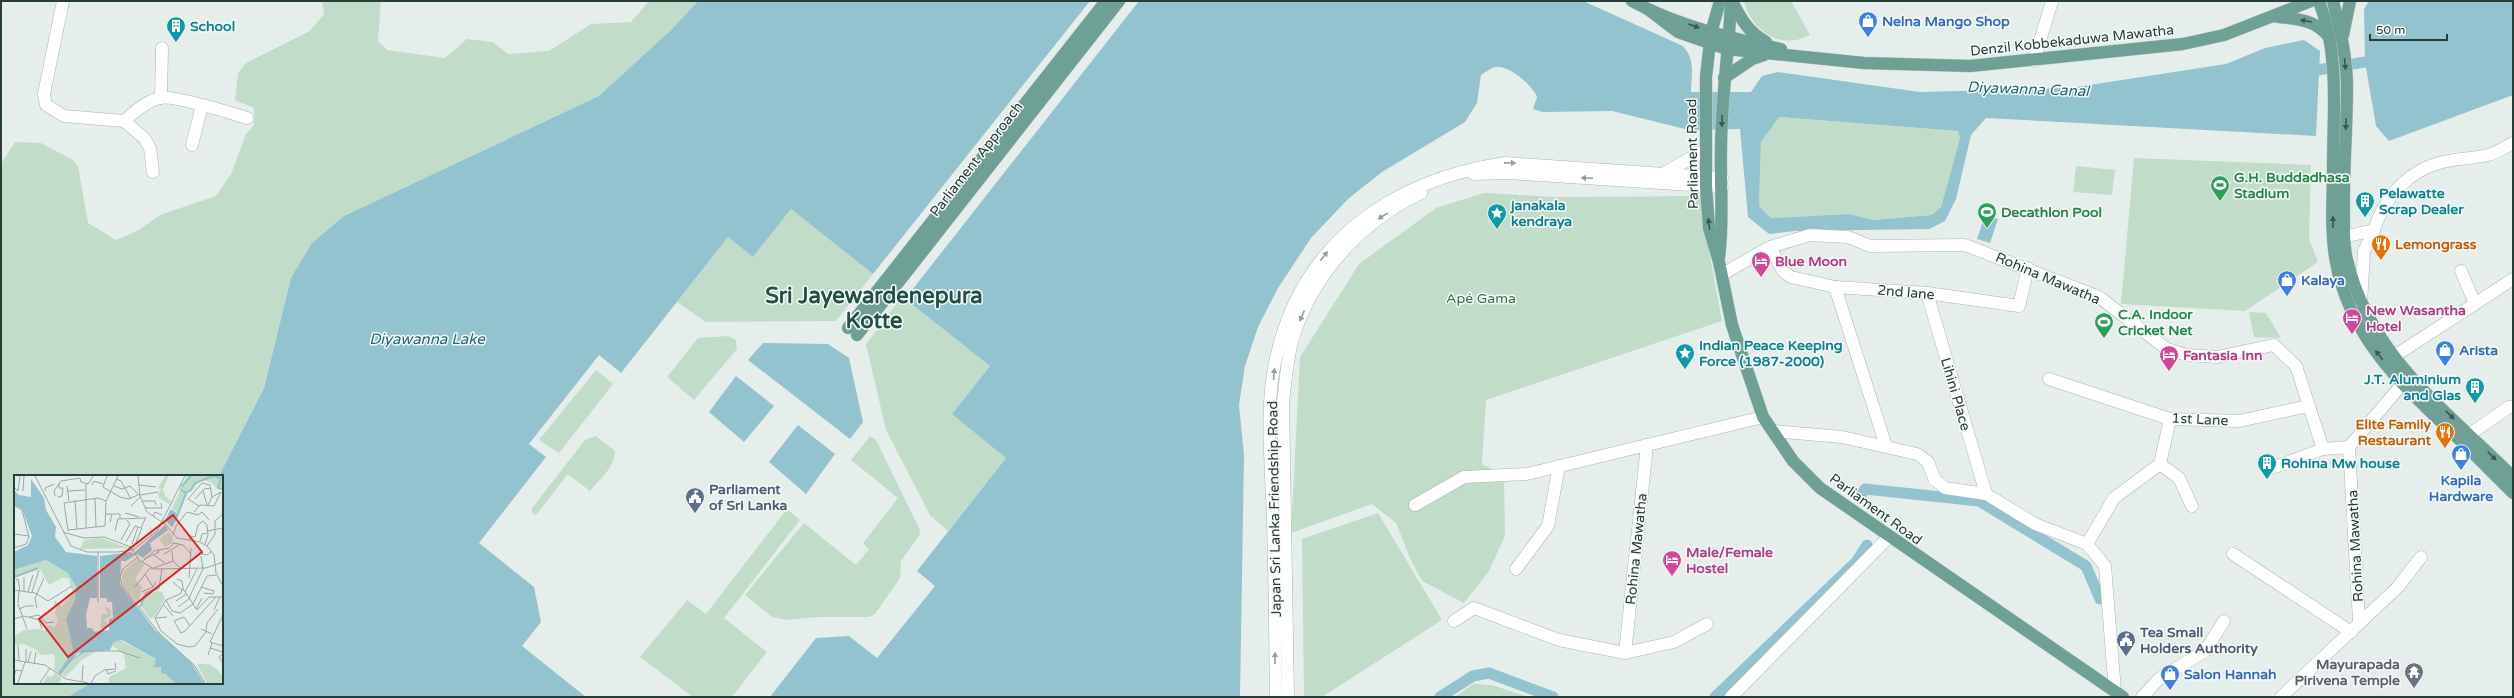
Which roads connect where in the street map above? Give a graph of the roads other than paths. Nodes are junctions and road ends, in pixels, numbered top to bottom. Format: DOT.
graph roads {
  1 [pos="63,1"];
  2 [pos="1106,1"];
  3 [pos="1119,1"];
  4 [pos="1632,1"];
  5 [pos="1720,1"];
  6 [pos="1731,1"];
  7 [pos="2052,1"];
  8 [pos="2286,1"];
  9 [pos="2311,1"];
  10 [pos="2319,1"];
  11 [pos="2333,1"];
  12 [pos="2350,1"];
  13 [pos="1649,10"];
  14 [pos="2274,16"];
  15 [pos="1678,32"];
  16 [pos="1710,39"];
  17 [pos="2337,41"];
  18 [pos="1727,44"];
  19 [pos="162,48"];
  20 [pos="1772,51"];
  21 [pos="2034,61"];
  22 [pos="1707,68"];
  23 [pos="1724,84"];
  24 [pos="161,98"];
  25 [pos="202,105"];
  26 [pos="247,118"];
  27 [pos="124,121"];
  28 [pos="1706,144"];
  29 [pos="2513,144"];
  30 [pos="192,145"];
  31 [pos="153,172"];
  32 [pos="1662,174"];
  33 [pos="1706,181"];
  34 [pos="1722,183"];
  35 [pos="2374,230"];
  36 [pos="2339,239"];
  37 [pos="1770,247"];
  38 [pos="1719,262"];
  39 [pos="2028,268"];
  40 [pos="2461,271"];
  41 [pos="1721,275"];
  42 [pos="2513,279"];
  43 [pos="1835,287"];
  44 [pos="1927,293"];
  45 [pos="2361,304"];
  46 [pos="2476,304"];
  47 [pos="2393,357"];
  48 [pos="2049,379"];
  49 [pos="2405,381"];
  50 [pos="2308,406"];
  51 [pos="2513,407"];
  52 [pos="1763,417"];
  53 [pos="2170,419"];
  54 [pos="1773,431"];
  55 [pos="2466,438"];
  56 [pos="1647,445"];
  57 [pos="1886,446"];
  58 [pos="2349,447"];
  59 [pos="2323,449"];
  60 [pos="2160,464"];
  61 [pos="1559,466"];
  62 [pos="2275,467"];
  63 [pos="2513,477"];
  64 [pos="2513,493"];
  65 [pos="1986,494"];
  66 [pos="1415,505"];
  67 [pos="2192,506"];
  68 [pos="1888,537"];
  69 [pos="2087,544"];
  70 [pos="2233,554"];
  71 [pos="2421,557"];
  72 [pos="1516,569"];
  73 [pos="1454,620"];
  74 [pos="2224,621"];
  75 [pos="2359,621"];
  76 [pos="1707,624"];
  77 [pos="2351,632"];
  78 [pos="1625,653"];
  79 [pos="2119,694"];
  80 [pos="1276,697"];
  81 [pos="1288,697"];
  82 [pos="1731,697"];
  83 [pos="2142,697"];
  84 [pos="2281,697"];
  1 -- 27 [label="street"];
  2 -- 3 [label="main road, Parliament Approach"];
  4 -- 13 [label="main road"];
  5 -- 16 [label="main road, Parliament Road"];
  6 -- 18 [label="main road, Parliament Road"];
  6 -- 20 [label="main road"];
  7 -- 21 [label="street"];
  8 -- 14 [label="main road"];
  9 -- 14 [label="main road, Denzil Kobbekaduwa Mawatha"];
  10 -- 17 [label="main road"];
  11 -- 17 [label="main road"];
  12 -- 17 [label="main road"];
  13 -- 15 [label="main road"];
  13 -- 16 [label="main road, one-way"];
  17 -- 14 [label="main road, one-way"];
  14 -- 21 [label="main road, Denzil Kobbekaduwa Mawatha"];
  15 -- 16 [label="main road"];
  15 -- 22 [label="main road"];
  16 -- 18 [label="main road"];
  16 -- 22 [label="main road, Parliament Road"];
  17 -- 36 [label="main road"];
  18 -- 20 [label="main road, Denzil Kobbekaduwa Mawatha"];
  18 -- 23 [label="main road, Parliament Road"];
  19 -- 24 [label="street"];
  20 -- 21 [label="main road, Denzil Kobbekaduwa Mawatha"];
  20 -- 23 [label="main road"];
  22 -- 28 [label="main road, Parliament Road"];
  23 -- 34 [label="main road, Parliament Road, one-way"];
  24 -- 25 [label="street"];
  24 -- 27 [label="street"];
  25 -- 26 [label="street"];
  25 -- 30 [label="street"];
  27 -- 31 [label="street"];
  28 -- 32 [label="street"];
  28 -- 33 [label="main road, Parliament Road"];
  29 -- 35 [label="street"];
  32 -- 33 [label="street, Japan Sri Lanka Friendship Road"];
  80 -- 32 [label="street, Japan Sri Lanka Friendship Road, one-way"];
  33 -- 34 [label="street, Japan Sri Lanka Friendship Road"];
  38 -- 33 [label="main road, Parliament Road, one-way"];
  33 -- 81 [label="street, Japan Sri Lanka Friendship Road, one-way"];
  34 -- 38 [label="main road, Parliament Road"];
  35 -- 36 [label="street"];
  35 -- 45 [label="street"];
  36 -- 45 [label="main road"];
  49 -- 36 [label="main road, one-way"];
  37 -- 39 [label="street, Rohina Mawatha"];
  37 -- 41 [label="street, Rohina Mawatha"];
  37 -- 43 [label="street, 2nd lane"];
  38 -- 41 [label="main road, Parliament Road"];
  39 -- 44 [label="street, 2nd lane"];
  39 -- 50 [label="street, Rohina Mawatha"];
  40 -- 46 [label="street"];
  41 -- 52 [label="main road, Parliament Road"];
  42 -- 46 [label="street"];
  43 -- 44 [label="street, 2nd lane"];
  43 -- 57 [label="street"];
  44 -- 65 [label="street, Lihini Place"];
  45 -- 47 [label="main road"];
  46 -- 47 [label="street"];
  47 -- 49 [label="main road"];
  48 -- 53 [label="street, 1st Lane"];
  49 -- 55 [label="main road"];
  49 -- 58 [label="street"];
  50 -- 53 [label="street, 1st Lane"];
  50 -- 59 [label="street, Rohina Mawatha"];
  51 -- 55 [label="street"];
  52 -- 54 [label="main road, Parliament Road"];
  52 -- 56 [label="street"];
  53 -- 60 [label="street"];
  54 -- 57 [label="street"];
  54 -- 68 [label="main road, Parliament Road"];
  55 -- 63 [label="main road, one-way"];
  55 -- 64 [label="main road"];
  56 -- 61 [label="street"];
  56 -- 78 [label="street, Rohina Mawatha"];
  57 -- 65 [label="street"];
  58 -- 59 [label="street"];
  58 -- 75 [label="street, Rohina Mawatha"];
  59 -- 62 [label="street"];
  60 -- 67 [label="street"];
  60 -- 69 [label="street"];
  61 -- 66 [label="street"];
  61 -- 72 [label="street"];
  65 -- 69 [label="street"];
  68 -- 79 [label="main road, Parliament Road"];
  68 -- 82 [label="street"];
  69 -- 79 [label="street"];
  70 -- 77 [label="street"];
  71 -- 75 [label="street"];
  73 -- 78 [label="street"];
  74 -- 83 [label="street"];
  75 -- 77 [label="street"];
  76 -- 78 [label="street"];
  77 -- 84 [label="street"];
}
